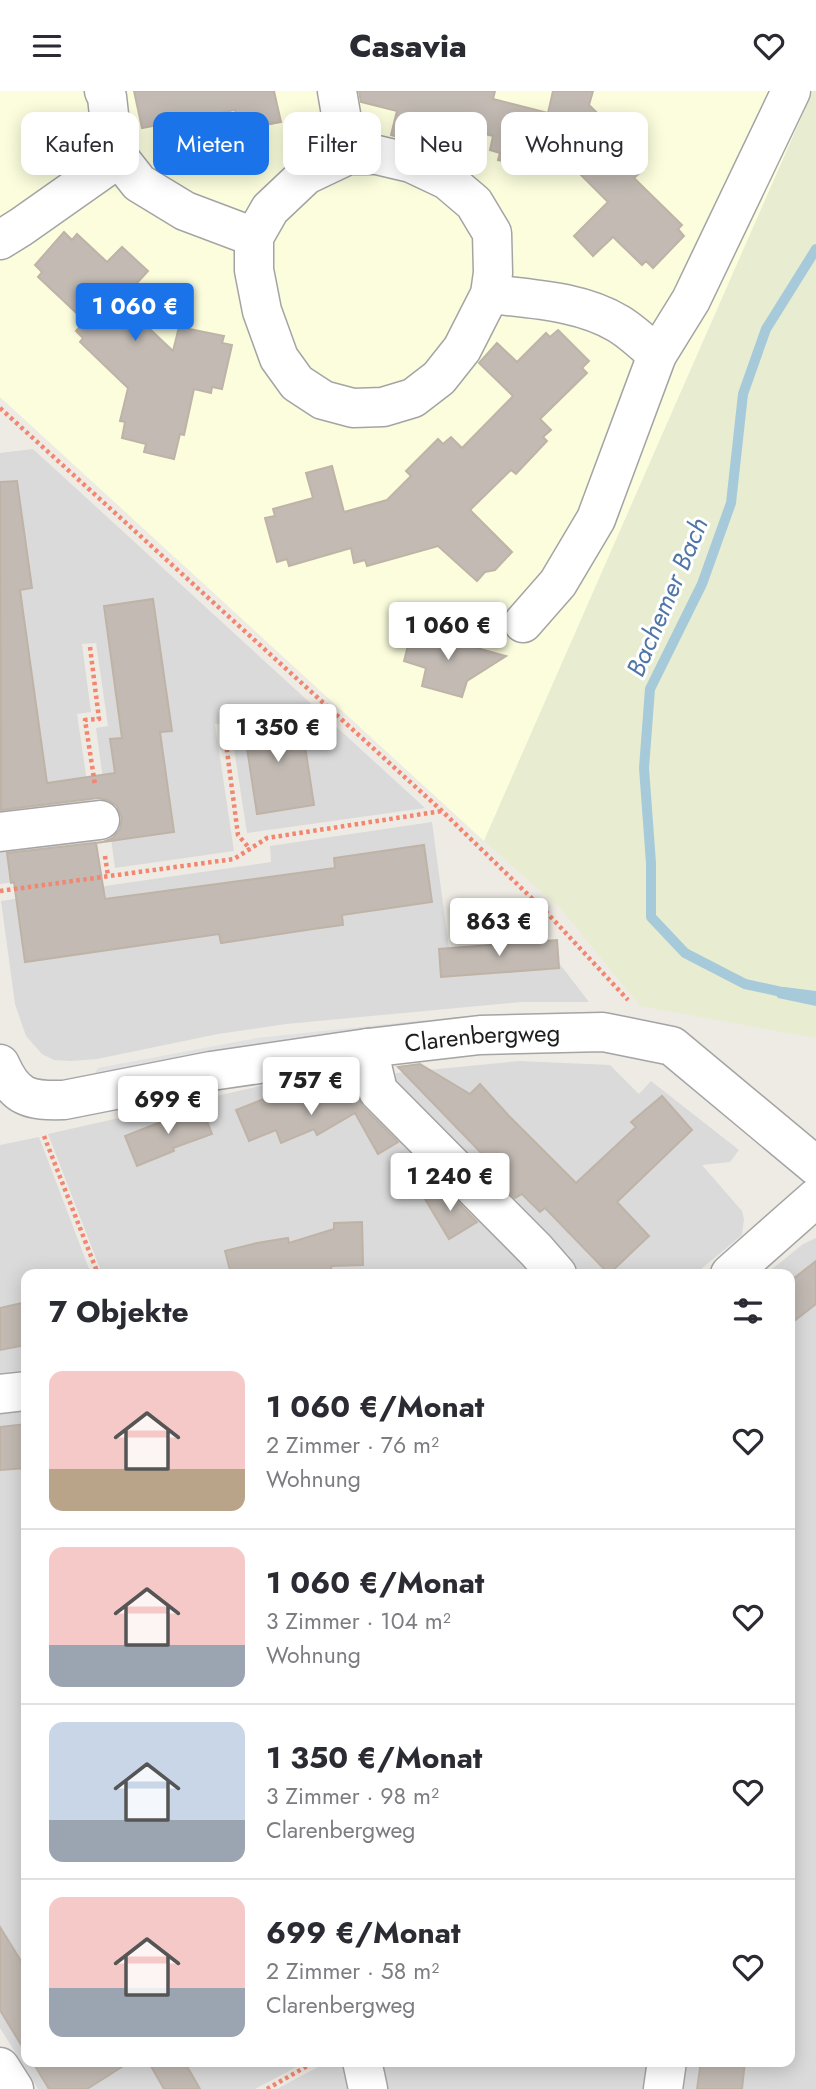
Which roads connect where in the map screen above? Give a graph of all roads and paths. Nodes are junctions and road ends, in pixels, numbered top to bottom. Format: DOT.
graph roads {
  1 [pos="104,91"];
  2 [pos="337,91"];
  3 [pos="791,91"];
  4 [pos="109,112"];
  5 [pos="341,112"];
  6 [pos="381,156"];
  7 [pos="95,175"];
  8 [pos="133,175"];
  9 [pos="306,175"];
  10 [pos="254,237"];
  11 [pos="0,240"];
  12 [pos="490,294"];
  13 [pos="657,355"];
  14 [pos="0,408"];
  15 [pos="523,623"];
  16 [pos="90,647"];
  17 [pos="224,728"];
  18 [pos="442,811"];
  19 [pos="100,820"];
  20 [pos="0,832"];
  21 [pos="250,849"];
  22 [pos="108,876"];
  23 [pos="0,891"];
  24 [pos="634,1006"];
  25 [pos="368,1048"];
  26 [pos="15,1091"];
  27 [pos="816,1166"];
  28 [pos="816,1198"];
  29 [pos="96,1269"];
  30 [pos="553,1269"];
  31 [pos="736,1269"];
  32 [pos="21,1392"];
  33 [pos="0,1394"];
  34 [pos="0,2067"];
  35 [pos="306,2067"];
  36 [pos="363,2067"];
  37 [pos="666,2067"];
  38 [pos="14,2089"];
  39 [pos="267,2089"];
  40 [pos="368,2089"];
  41 [pos="663,2089"];
  1 -- 4 [label="street"];
  2 -- 5 [label="street"];
  3 -- 13 [label="street"];
  6 -- 12 [label="street"];
  7 -- 11 [label="street"];
  8 -- 10 [label="street"];
  9 -- 10 [label="street"];
  10 -- 12 [label="street"];
  12 -- 13 [label="street"];
  13 -- 15 [label="street"];
  14 -- 18 [label="path"];
  16 -- 19 [label="path"];
  17 -- 21 [label="path"];
  18 -- 21 [label="path"];
  18 -- 24 [label="path"];
  19 -- 20 [label="street"];
  19 -- 22 [label="path"];
  21 -- 22 [label="path"];
  22 -- 23 [label="path"];
  25 -- 26 [label="street, Clarenbergweg"];
  25 -- 27 [label="street, Clarenbergweg"];
  25 -- 30 [label="street"];
  26 -- 29 [label="path"];
  28 -- 31 [label="street"];
  32 -- 33 [label="street"];
  34 -- 38 [label="street"];
  35 -- 39 [label="path"];
  36 -- 40 [label="street"];
  37 -- 41 [label="street"];
}
